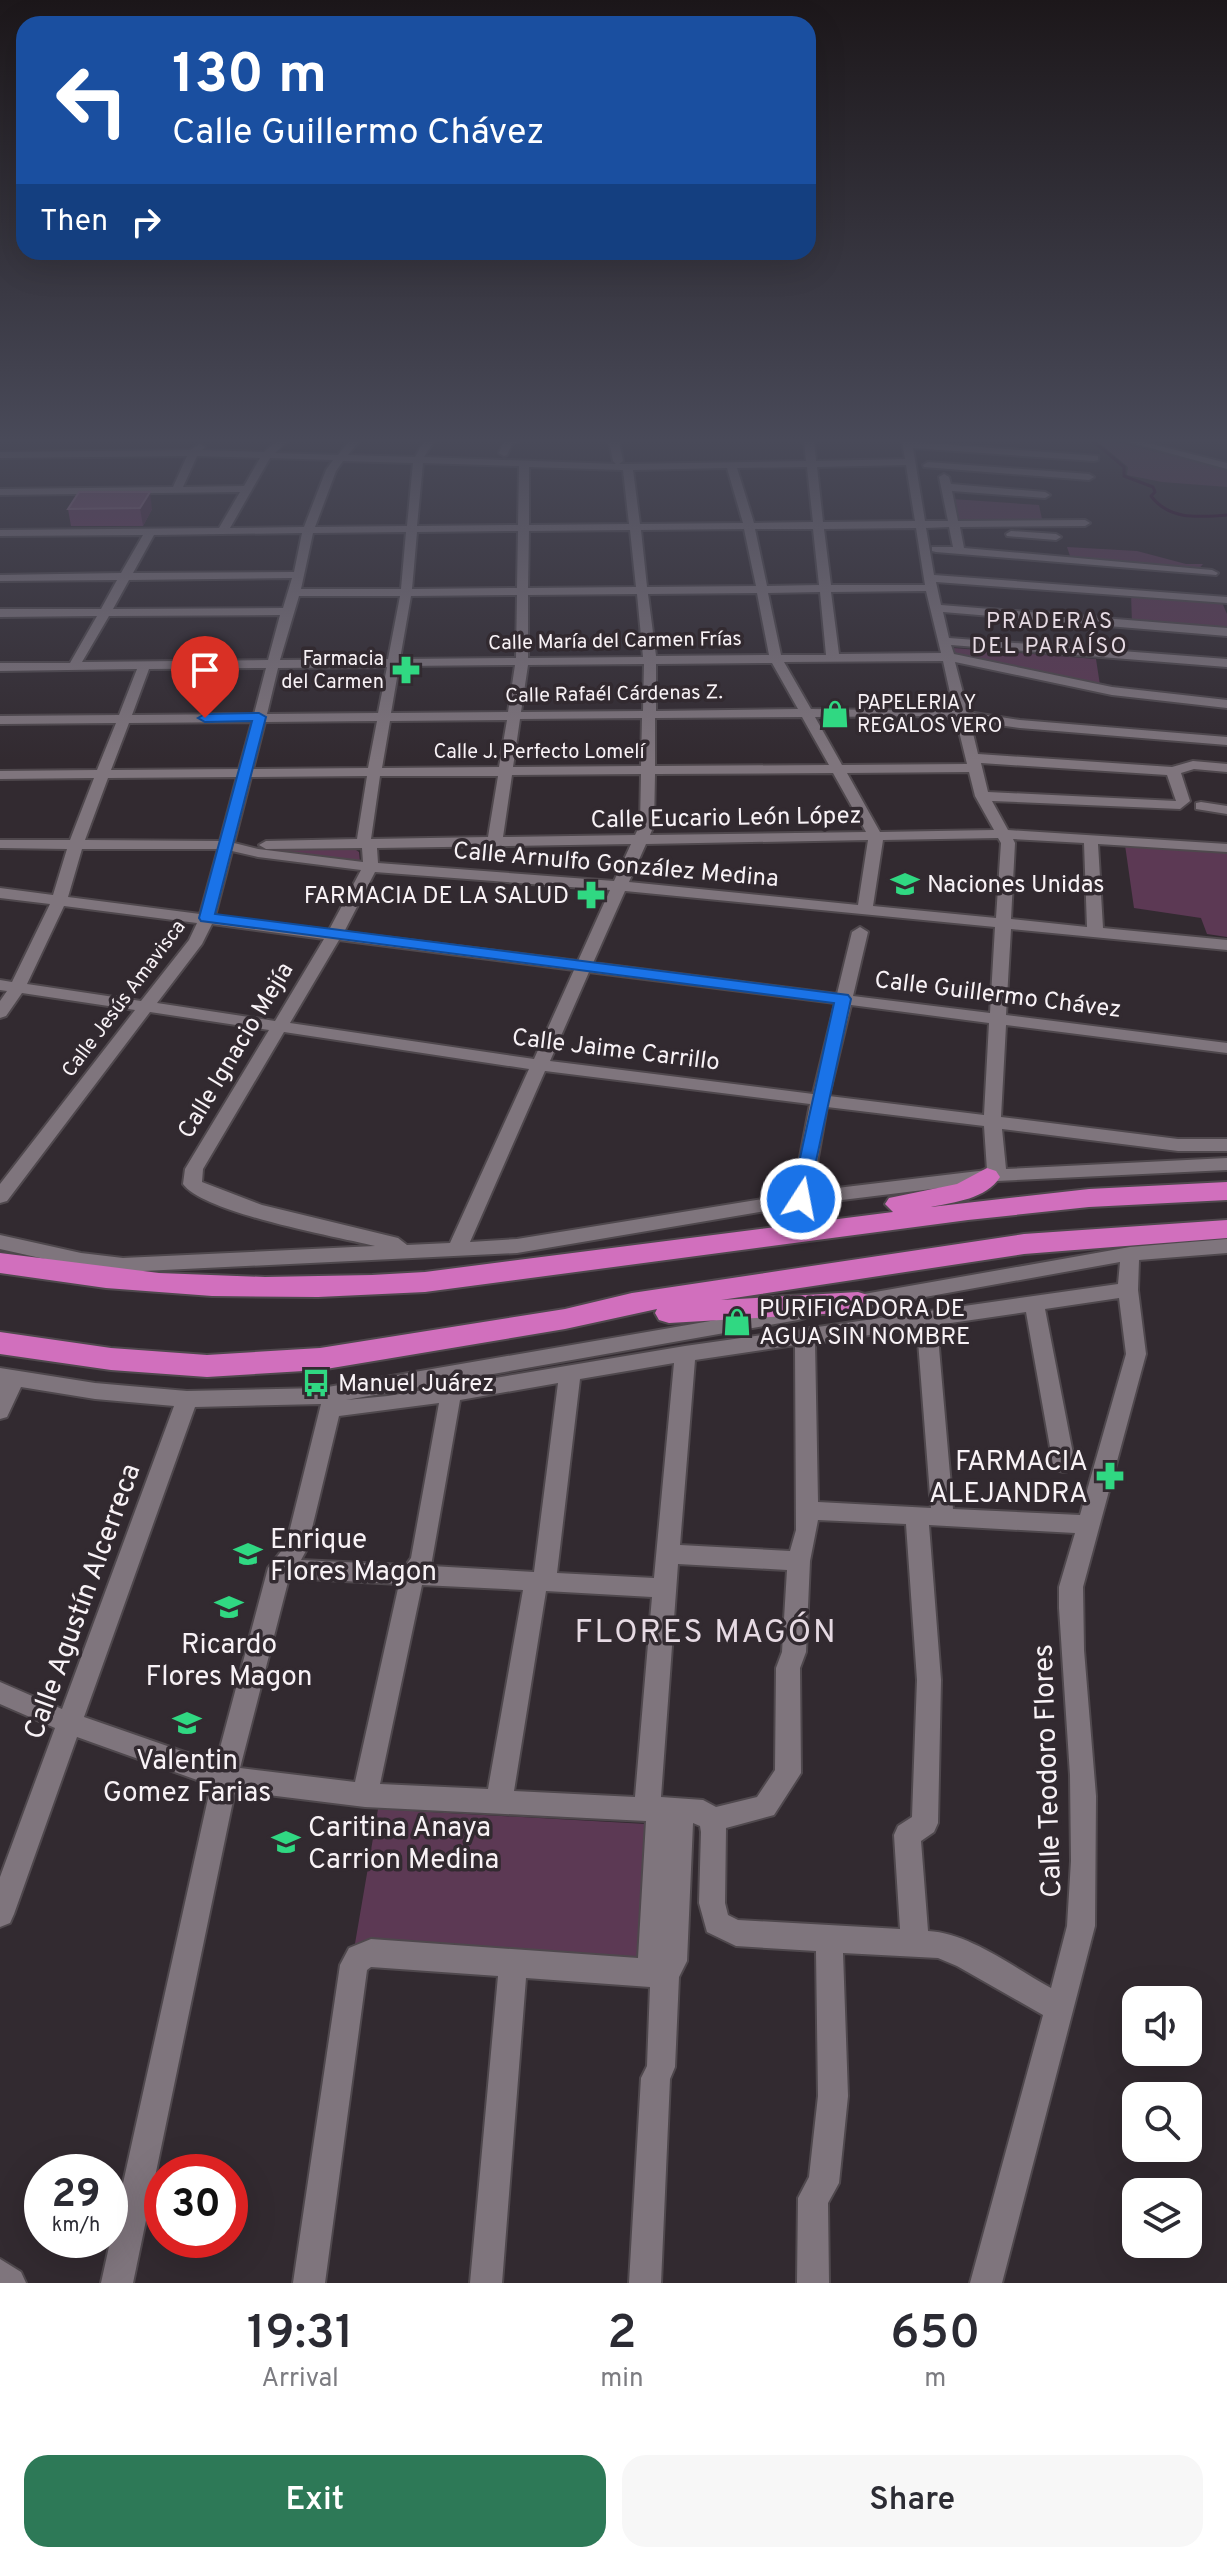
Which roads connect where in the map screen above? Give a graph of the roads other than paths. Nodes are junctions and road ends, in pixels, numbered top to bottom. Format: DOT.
graph roads {
  1 [pos="142,548"];
  2 [pos="304,548"];
  3 [pos="408,548"];
  4 [pos="524,548"];
  5 [pos="637,548"];
  6 [pos="753,548"];
  7 [pos="821,548"];
  8 [pos="923,548"];
  9 [pos="958,548"];
  10 [pos="1059,548"];
  11 [pos="936,549"];
  12 [pos="959,551"];
  13 [pos="1062,560"];
  14 [pos="298,575"];
  15 [pos="125,577"];
  16 [pos="0,578"];
  17 [pos="930,583"];
  18 [pos="1220,588"];
  19 [pos="760,589"];
  20 [pos="825,589"];
  21 [pos="642,591"];
  22 [pos="406,592"];
  23 [pos="523,592"];
  24 [pos="295,593"];
  25 [pos="937,608"];
  26 [pos="287,611"];
  27 [pos="105,612"];
  28 [pos="0,613"];
  29 [pos="1227,632"];
  30 [pos="944,641"];
  31 [pos="948,657"];
  32 [pos="833,658"];
  33 [pos="776,659"];
  34 [pos="650,660"];
  35 [pos="522,661"];
  36 [pos="393,663"];
  37 [pos="1227,663"];
  38 [pos="273,664"];
  39 [pos="74,666"];
  40 [pos="144,666"];
  41 [pos="0,667"];
  42 [pos="1227,704"];
  43 [pos="806,711"];
  44 [pos="649,713"];
  45 [pos="514,714"];
  46 [pos="962,715"];
  47 [pos="384,716"];
  48 [pos="259,717"];
  49 [pos="124,719"];
  50 [pos="0,720"];
  51 [pos="1227,741"];
  52 [pos="974,763"];
  53 [pos="1227,768"];
  54 [pos="838,769"];
  55 [pos="648,770"];
  56 [pos="505,771"];
  57 [pos="1173,771"];
  58 [pos="373,772"];
  59 [pos="245,773"];
  60 [pos="103,774"];
  61 [pos="0,775"];
  62 [pos="982,796"];
  63 [pos="1201,806"];
  64 [pos="1227,810"];
  65 [pos="1004,834"];
  66 [pos="876,837"];
  67 [pos="1091,839"];
  68 [pos="642,840"];
  69 [pos="495,841"];
  70 [pos="0,844"];
  71 [pos="76,844"];
  72 [pos="368,844"];
  73 [pos="226,845"];
  74 [pos="1227,848"];
  75 [pos="370,867"];
  76 [pos="619,886"];
  77 [pos="0,893"];
  78 [pos="59,901"];
  79 [pos="864,912"];
  80 [pos="207,918"];
  81 [pos="1002,925"];
  82 [pos="860,932"];
  83 [pos="1095,933"];
  84 [pos="335,934"];
  85 [pos="1227,945"];
  86 [pos="582,965"];
  87 [pos="9,986"];
  88 [pos="843,999"];
  89 [pos="145,1007"];
  90 [pos="0,1013"];
  91 [pos="996,1018"];
  92 [pos="280,1026"];
  93 [pos="1227,1048"];
  94 [pos="539,1065"];
  95 [pos="820,1099"];
  96 [pos="992,1121"];
  97 [pos="1227,1145"];
  98 [pos="1227,1164"];
  99 [pos="992,1176"];
  100 [pos="1227,1191"];
  101 [pos="0,1197"];
  102 [pos="801,1199"];
  103 [pos="0,1228"];
  104 [pos="1227,1229"];
  105 [pos="730,1244"];
  106 [pos="1227,1246"];
  107 [pos="458,1247"];
  108 [pos="416,1249"];
  109 [pos="5,1250"];
  110 [pos="1130,1254"];
  111 [pos="1128,1290"];
  112 [pos="858,1302"];
  113 [pos="1034,1302"];
  114 [pos="926,1318"];
  115 [pos="565,1319"];
  116 [pos="805,1336"];
  117 [pos="0,1343"];
  118 [pos="685,1354"];
  119 [pos="570,1373"];
  120 [pos="7,1378"];
  121 [pos="451,1393"];
  122 [pos="187,1399"];
  123 [pos="332,1402"];
  124 [pos="0,1411"];
  125 [pos="1064,1464"];
  126 [pos="807,1510"];
  127 [pos="917,1516"];
  128 [pos="943,1517"];
  129 [pos="1089,1525"];
  130 [pos="668,1554"];
  131 [pos="799,1561"];
  132 [pos="280,1568"];
  133 [pos="412,1575"];
  134 [pos="540,1582"];
  135 [pos="666,1588"];
  136 [pos="0,1693"];
  137 [pos="69,1723"];
  138 [pos="225,1778"];
  139 [pos="365,1795"];
  140 [pos="499,1801"];
  141 [pos="663,1809"];
  142 [pos="712,1820"];
  143 [pos="0,1914"];
  144 [pos="829,1938"];
  145 [pos="915,1942"];
  146 [pos="513,1961"];
  147 [pos="665,1974"];
  148 [pos="1059,2008"];
  149 [pos="0,2275"];
  150 [pos="10,2283"];
  151 [pos="117,2283"];
  152 [pos="309,2283"];
  153 [pos="486,2283"];
  154 [pos="645,2283"];
  155 [pos="813,2283"];
  156 [pos="986,2283"];
  1 -- 15 [label="street"];
  2 -- 14 [label="street, Calle Jesús Amavisca"];
  3 -- 22 [label="street"];
  4 -- 23 [label="street"];
  5 -- 21 [label="street"];
  6 -- 19 [label="street"];
  7 -- 20 [label="street"];
  8 -- 17 [label="street"];
  9 -- 12 [label="street"];
  10 -- 13 [label="street"];
  11 -- 12 [label="street"];
  12 -- 13 [label="street"];
  13 -- 18 [label="street"];
  14 -- 15 [label="street"];
  14 -- 24 [label="street, Calle Jesús Amavisca"];
  15 -- 16 [label="street"];
  15 -- 27 [label="street"];
  17 -- 18 [label="street"];
  17 -- 20 [label="street"];
  17 -- 25 [label="street"];
  19 -- 20 [label="street"];
  19 -- 21 [label="street"];
  19 -- 33 [label="street"];
  20 -- 32 [label="street"];
  21 -- 23 [label="street"];
  21 -- 34 [label="street"];
  22 -- 23 [label="street"];
  22 -- 24 [label="street"];
  22 -- 36 [label="street"];
  23 -- 35 [label="street"];
  24 -- 26 [label="street, Calle Jesús Amavisca"];
  25 -- 29 [label="street"];
  25 -- 30 [label="street"];
  26 -- 27 [label="street"];
  26 -- 38 [label="street, Calle Jesús Amavisca"];
  27 -- 28 [label="street"];
  27 -- 39 [label="street"];
  30 -- 31 [label="street"];
  30 -- 37 [label="street"];
  31 -- 32 [label="street, Calle María del Carmen Frías"];
  31 -- 42 [label="street, Calle María del Carmen Frías"];
  31 -- 46 [label="street"];
  32 -- 33 [label="street, Calle María del Carmen Frías"];
  33 -- 34 [label="street, Calle María del Carmen Frías"];
  33 -- 43 [label="street"];
  34 -- 35 [label="street, Calle María del Carmen Frías"];
  34 -- 44 [label="street"];
  35 -- 36 [label="street, Calle María del Carmen Frías"];
  35 -- 45 [label="street"];
  36 -- 38 [label="street, Calle María del Carmen Frías"];
  36 -- 47 [label="street"];
  38 -- 40 [label="street, Calle María del Carmen Frías"];
  38 -- 48 [label="street, Calle Jesús Amavisca"];
  39 -- 40 [label="street, Calle María del Carmen Frías"];
  39 -- 41 [label="street, Calle María del Carmen Frías"];
  40 -- 49 [label="street"];
  43 -- 44 [label="street, Calle Rafaél Cárdenas Z."];
  43 -- 46 [label="street, Calle Rafaél Cárdenas Z."];
  43 -- 54 [label="street"];
  44 -- 45 [label="street, Calle Rafaél Cárdenas Z."];
  44 -- 55 [label="street"];
  45 -- 47 [label="street, Calle Rafaél Cárdenas Z."];
  45 -- 56 [label="street"];
  46 -- 51 [label="street, Calle Rafaél Cárdenas Z."];
  46 -- 52 [label="street"];
  47 -- 48 [label="street, Calle Rafaél Cárdenas Z."];
  47 -- 58 [label="street"];
  48 -- 49 [label="street, Calle Rafaél Cárdenas Z."];
  48 -- 59 [label="street, Calle Jesús Amavisca"];
  49 -- 50 [label="street, Calle Rafaél Cárdenas Z."];
  49 -- 60 [label="street"];
  52 -- 54 [label="street, Calle J. Perfecto Lomelí"];
  52 -- 57 [label="street, Calle J. Perfecto Lomelí"];
  52 -- 62 [label="street"];
  53 -- 57 [label="street"];
  54 -- 55 [label="street, Calle J. Perfecto Lomelí"];
  54 -- 66 [label="street"];
  55 -- 56 [label="street, Calle J. Perfecto Lomelí"];
  55 -- 68 [label="street"];
  56 -- 58 [label="street, Calle J. Perfecto Lomelí"];
  56 -- 69 [label="street"];
  57 -- 62 [label="street"];
  58 -- 59 [label="street, Calle J. Perfecto Lomelí"];
  58 -- 72 [label="street"];
  59 -- 60 [label="street, Calle J. Perfecto Lomelí"];
  59 -- 73 [label="street, Calle Jesús Amavisca"];
  60 -- 61 [label="street, Calle J. Perfecto Lomelí"];
  60 -- 71 [label="street"];
  62 -- 65 [label="street"];
  63 -- 64 [label="street"];
  65 -- 66 [label="street, Calle Eucario León López"];
  65 -- 67 [label="street, Calle Eucario León López"];
  65 -- 81 [label="street"];
  66 -- 68 [label="street, Calle Eucario León López"];
  66 -- 79 [label="street"];
  67 -- 74 [label="street, Calle Eucario León López"];
  67 -- 83 [label="street"];
  68 -- 69 [label="street, Calle Eucario León López"];
  68 -- 76 [label="street"];
  69 -- 72 [label="street, Calle Eucario León López"];
  70 -- 71 [label="street, Calle Arnulfo González Medina"];
  71 -- 73 [label="street, Calle Arnulfo González Medina"];
  71 -- 78 [label="street"];
  72 -- 73 [label="street, Calle Eucario León López"];
  72 -- 75 [label="street"];
  73 -- 75 [label="street, Calle Arnulfo González Medina"];
  73 -- 80 [label="street, Calle Jesús Amavisca"];
  75 -- 76 [label="street, Calle Arnulfo González Medina"];
  75 -- 84 [label="street, Calle Ignacio Mejía"];
  76 -- 79 [label="street, Calle Arnulfo González Medina"];
  76 -- 86 [label="street"];
  77 -- 78 [label="street, Calle Guillermo Chávez"];
  78 -- 80 [label="street, Calle Guillermo Chávez"];
  78 -- 87 [label="street"];
  79 -- 81 [label="street, Calle Arnulfo González Medina"];
  80 -- 84 [label="street, Calle Guillermo Chávez"];
  80 -- 89 [label="street, Calle Jesús Amavisca"];
  81 -- 83 [label="street, Calle Arnulfo González Medina"];
  81 -- 91 [label="street"];
  82 -- 88 [label="street"];
  83 -- 85 [label="street, Calle Arnulfo González Medina"];
  84 -- 86 [label="street, Calle Guillermo Chávez"];
  84 -- 92 [label="street, Calle Ignacio Mejía"];
  86 -- 88 [label="street, Calle Guillermo Chávez"];
  86 -- 94 [label="street"];
  87 -- 89 [label="street, Calle Jaime Carrillo"];
  87 -- 90 [label="street"];
  88 -- 91 [label="street, Calle Guillermo Chávez"];
  88 -- 95 [label="street"];
  89 -- 92 [label="street, Calle Jaime Carrillo"];
  89 -- 101 [label="street, Calle Jesús Amavisca"];
  91 -- 93 [label="street, Calle Guillermo Chávez"];
  91 -- 96 [label="street"];
  92 -- 94 [label="street, Calle Jaime Carrillo"];
  92 -- 108 [label="street, Calle Ignacio Mejía"];
  94 -- 95 [label="street, Calle Jaime Carrillo"];
  94 -- 107 [label="street"];
  95 -- 96 [label="street, Calle Jaime Carrillo"];
  95 -- 102 [label="street"];
  96 -- 97 [label="street, Calle Jaime Carrillo"];
  96 -- 99 [label="street"];
  98 -- 99 [label="street"];
  99 -- 102 [label="street"];
  99 -- 105 [label="highway"];
  100 -- 105 [label="highway"];
  102 -- 107 [label="street"];
  103 -- 109 [label="street"];
  104 -- 115 [label="highway"];
  105 -- 109 [label="highway"];
  106 -- 110 [label="street"];
  107 -- 108 [label="street"];
  108 -- 109 [label="street"];
  110 -- 111 [label="street, Calle Teodoro Flores"];
  110 -- 112 [label="street"];
  111 -- 113 [label="street"];
  111 -- 129 [label="street, Calle Teodoro Flores"];
  112 -- 115 [label="highway"];
  112 -- 123 [label="street"];
  113 -- 114 [label="street"];
  113 -- 125 [label="street"];
  114 -- 116 [label="street"];
  114 -- 128 [label="street"];
  115 -- 117 [label="highway"];
  116 -- 118 [label="street"];
  116 -- 126 [label="street"];
  118 -- 119 [label="street"];
  118 -- 130 [label="street"];
  119 -- 121 [label="street"];
  119 -- 134 [label="street"];
  120 -- 122 [label="street"];
  120 -- 124 [label="street"];
  121 -- 123 [label="street"];
  121 -- 133 [label="street"];
  122 -- 123 [label="street"];
  122 -- 137 [label="street, Calle Agustín Alcerreca"];
  123 -- 132 [label="street"];
  126 -- 127 [label="street"];
  126 -- 131 [label="street"];
  127 -- 128 [label="street"];
  127 -- 145 [label="street"];
  128 -- 129 [label="street"];
  129 -- 148 [label="street, Calle Teodoro Flores"];
  130 -- 131 [label="street"];
  130 -- 135 [label="street"];
  131 -- 142 [label="street"];
  132 -- 133 [label="street"];
  132 -- 138 [label="street"];
  133 -- 134 [label="street"];
  133 -- 139 [label="street"];
  134 -- 135 [label="street"];
  134 -- 140 [label="street"];
  135 -- 141 [label="street"];
  136 -- 137 [label="street"];
  137 -- 138 [label="street"];
  137 -- 143 [label="street, Calle Agustín Alcerreca"];
  138 -- 139 [label="street"];
  138 -- 151 [label="street"];
  139 -- 140 [label="street"];
  140 -- 141 [label="street"];
  141 -- 142 [label="street"];
  141 -- 147 [label="street"];
  142 -- 144 [label="street"];
  144 -- 145 [label="street"];
  144 -- 155 [label="street"];
  145 -- 148 [label="street"];
  146 -- 147 [label="street"];
  146 -- 152 [label="street"];
  146 -- 153 [label="street"];
  147 -- 154 [label="street"];
  148 -- 156 [label="street, Calle Teodoro Flores"];
  149 -- 150 [label="street"];
}
